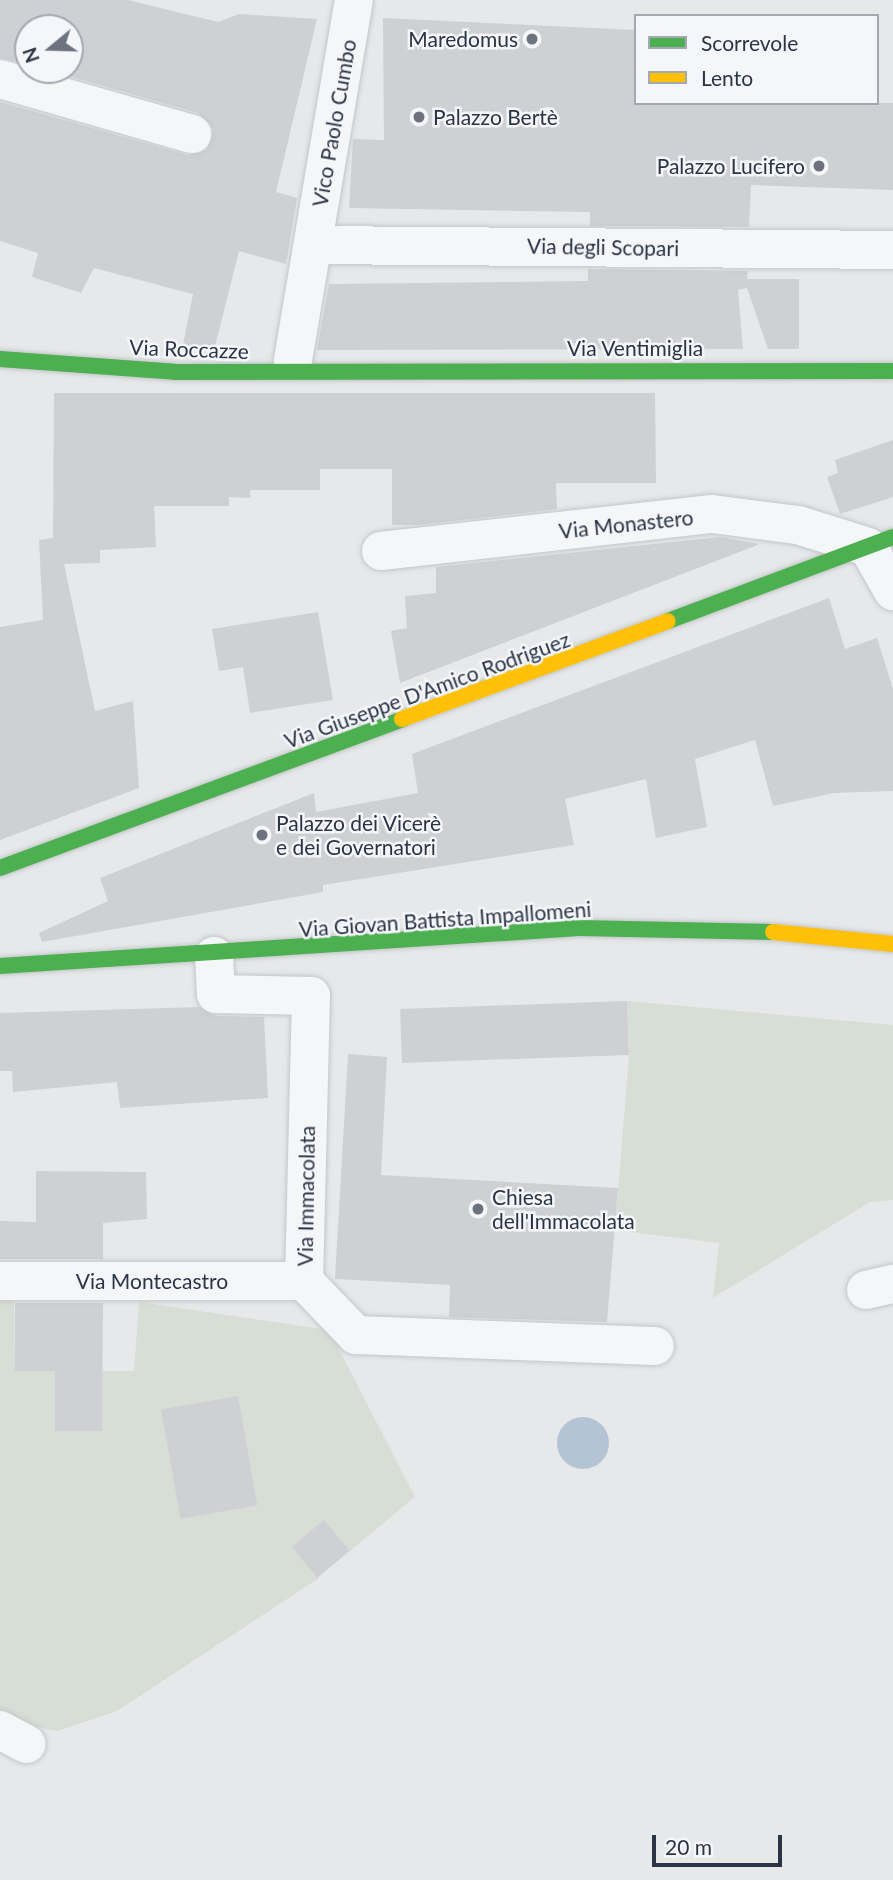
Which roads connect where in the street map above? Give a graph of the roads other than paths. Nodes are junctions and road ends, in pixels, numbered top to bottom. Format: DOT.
graph roads {
  1 [pos="354,0"];
  2 [pos="0,79"];
  3 [pos="192,134"];
  4 [pos="313,245"];
  5 [pos="893,250"];
  6 [pos="0,359"];
  7 [pos="293,359"];
  8 [pos="893,371"];
  9 [pos="377,372"];
  10 [pos="880,542"];
  11 [pos="381,551"];
  12 [pos="893,590"];
  13 [pos="0,868"];
  14 [pos="893,944"];
  15 [pos="214,956"];
  16 [pos="0,966"];
  17 [pos="0,1281"];
  18 [pos="304,1281"];
  19 [pos="655,1346"];
  1 -- 4 [label="street, Vico Paolo Cumbo"];
  2 -- 3 [label="street"];
  4 -- 5 [label="street, Via degli Scopari"];
  4 -- 7 [label="street, Vico Paolo Cumbo"];
  6 -- 9 [label="street, Via Roccazze"];
  8 -- 9 [label="street, Via Ventimiglia"];
  10 -- 11 [label="street, Via Monastero"];
  10 -- 12 [label="street"];
  10 -- 13 [label="street, Via Giuseppe D'Amico Rodriguez"];
  14 -- 15 [label="street, Via Giovan Battista Impallomeni"];
  15 -- 16 [label="street, Via Giovan Battista Impallomeni"];
  15 -- 18 [label="street, Via Immacolata"];
  17 -- 18 [label="street, Via Montecastro"];
  18 -- 19 [label="street, Via Immacolata"];
}
